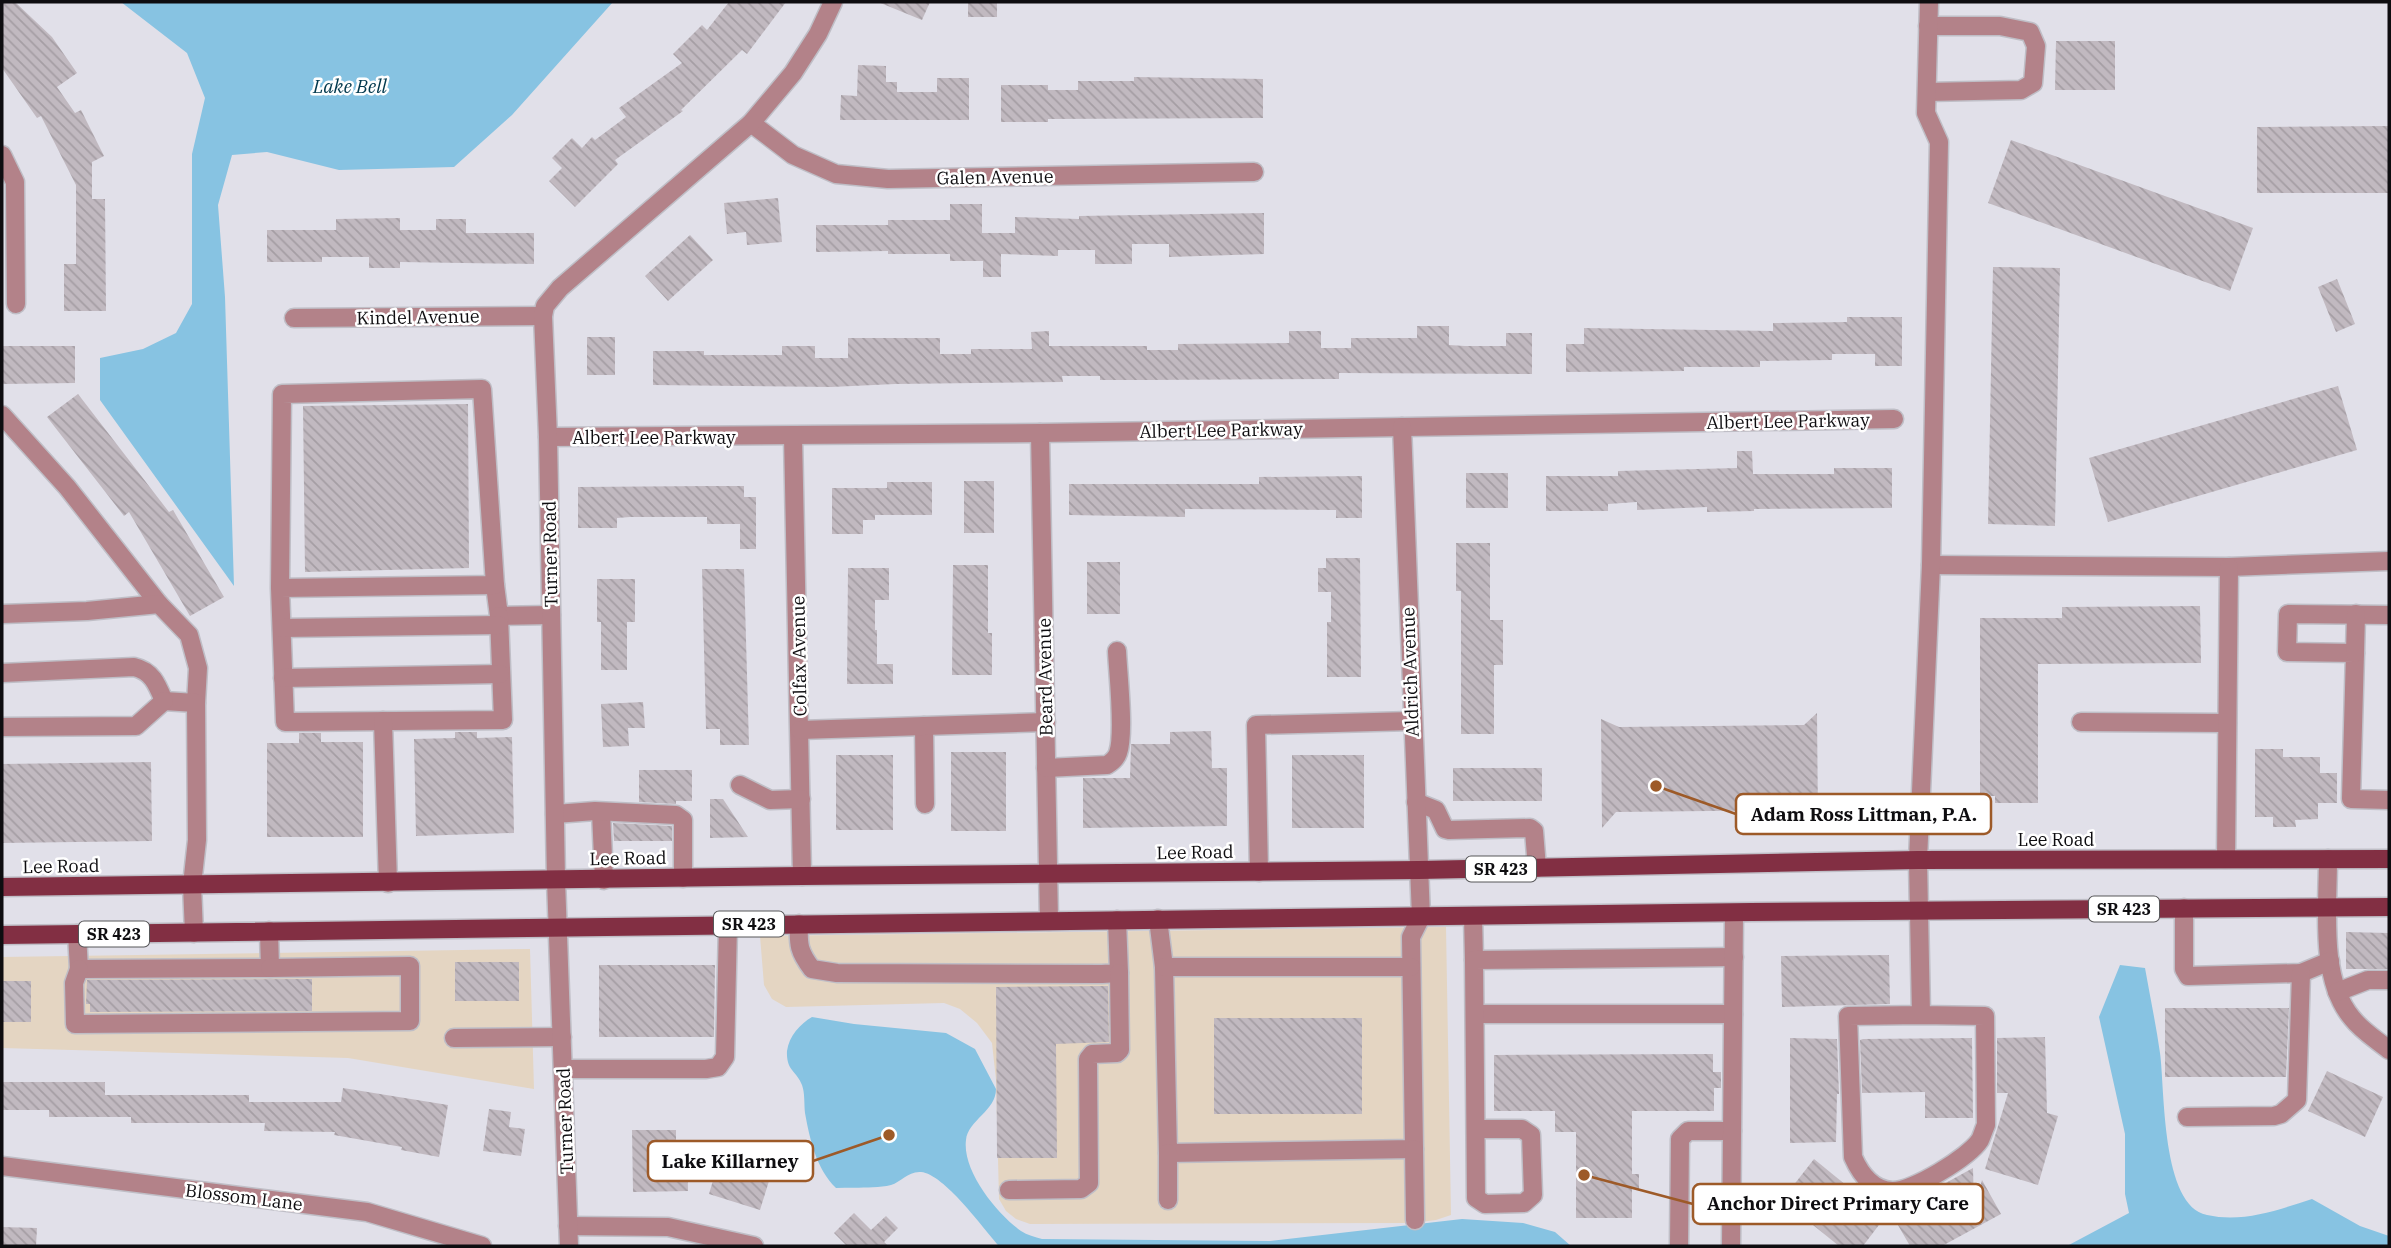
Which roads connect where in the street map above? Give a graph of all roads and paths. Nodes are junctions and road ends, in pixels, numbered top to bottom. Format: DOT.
graph roads {
  1 [pos="833,2"];
  2 [pos="1929,2"];
  3 [pos="1928,26"];
  4 [pos="1927,92"];
  5 [pos="751,123"];
  6 [pos="2,155"];
  7 [pos="1254,172"];
  8 [pos="16,304"];
  9 [pos="542,316"];
  10 [pos="294,318"];
  11 [pos="2,415"];
  12 [pos="1894,419"];
  13 [pos="1402,426"];
  14 [pos="1040,433"];
  15 [pos="793,436"];
  16 [pos="548,437"];
  17 [pos="2389,561"];
  18 [pos="1931,565"];
  19 [pos="2229,567"];
  20 [pos="495,584"];
  21 [pos="280,588"];
  22 [pos="159,604"];
  23 [pos="2,614"];
  24 [pos="2356,614"];
  25 [pos="551,615"];
  26 [pos="2389,615"];
  27 [pos="499,621"];
  28 [pos="282,628"];
  29 [pos="1117,652"];
  30 [pos="2355,653"];
  31 [pos="2,673"];
  32 [pos="500,674"];
  33 [pos="283,678"];
  34 [pos="164,701"];
  35 [pos="196,703"];
  36 [pos="383,721"];
  37 [pos="1412,721"];
  38 [pos="1046,722"];
  39 [pos="2081,722"];
  40 [pos="2227,723"];
  41 [pos="924,726"];
  42 [pos="2,727"];
  43 [pos="800,730"];
  44 [pos="1046,768"];
  45 [pos="740,785"];
  46 [pos="801,799"];
  47 [pos="2389,800"];
  48 [pos="1416,802"];
  49 [pos="925,804"];
  50 [pos="601,812"];
  51 [pos="555,814"];
  52 [pos="2226,859"];
  53 [pos="2328,859"];
  54 [pos="2389,859"];
  55 [pos="1918,860"];
  56 [pos="1537,868"];
  57 [pos="1419,870"];
  58 [pos="1259,872"];
  59 [pos="1048,874"];
  60 [pos="802,876"];
  61 [pos="683,878"];
  62 [pos="556,880"];
  63 [pos="604,880"];
  64 [pos="388,883"];
  65 [pos="192,885"];
  66 [pos="2,887"];
  67 [pos="2328,907"];
  68 [pos="2389,907"];
  69 [pos="2184,908"];
  70 [pos="1919,911"];
  71 [pos="1734,913"];
  72 [pos="1473,916"];
  73 [pos="1421,917"];
  74 [pos="1158,919"];
  75 [pos="1117,920"];
  76 [pos="1049,921"];
  77 [pos="799,924"];
  78 [pos="728,925"];
  79 [pos="559,927"];
  80 [pos="269,932"];
  81 [pos="194,933"];
  82 [pos="77,934"];
  83 [pos="2,935"];
  84 [pos="1734,957"];
  85 [pos="1475,960"];
  86 [pos="2330,961"];
  87 [pos="1164,967"];
  88 [pos="1411,967"];
  89 [pos="270,968"];
  90 [pos="79,970"];
  91 [pos="1119,973"];
  92 [pos="2301,973"];
  93 [pos="2389,980"];
  94 [pos="2337,992"];
  95 [pos="1475,1014"];
  96 [pos="1733,1014"];
  97 [pos="1921,1015"];
  98 [pos="562,1037"];
  99 [pos="454,1038"];
  100 [pos="2389,1051"];
  101 [pos="563,1069"];
  102 [pos="2187,1117"];
  103 [pos="1476,1129"];
  104 [pos="1732,1131"];
  105 [pos="1414,1149"];
  106 [pos="1168,1153"];
  107 [pos="2,1166"];
  108 [pos="1009,1191"];
  109 [pos="1168,1200"];
  110 [pos="1415,1220"];
  111 [pos="568,1226"];
  112 [pos="482,1246"];
  113 [pos="569,1246"];
  114 [pos="754,1246"];
  115 [pos="1679,1246"];
  116 [pos="1731,1246"];
  1 -- 5 [label="street"];
  2 -- 3 [label="street"];
  3 -- 4 [label="street"];
  3 -- 4 [label="street"];
  4 -- 18 [label="street"];
  5 -- 7 [label="street, Galen Avenue"];
  5 -- 9 [label="street"];
  6 -- 8 [label="street"];
  9 -- 10 [label="street, Kindel Avenue"];
  9 -- 16 [label="street, Turner Road"];
  11 -- 22 [label="street"];
  12 -- 13 [label="street, Albert Lee Parkway"];
  13 -- 14 [label="street, Albert Lee Parkway"];
  13 -- 37 [label="street, Aldrich Avenue"];
  14 -- 15 [label="street, Albert Lee Parkway"];
  14 -- 38 [label="street, Beard Avenue"];
  15 -- 16 [label="street, Albert Lee Parkway"];
  15 -- 43 [label="street, Colfax Avenue"];
  16 -- 25 [label="street, Turner Road"];
  17 -- 19 [label="street"];
  18 -- 19 [label="street"];
  18 -- 55 [label="street"];
  19 -- 40 [label="street"];
  20 -- 21 [label="street"];
  20 -- 21 [label="street"];
  20 -- 27 [label="street"];
  21 -- 28 [label="street"];
  22 -- 23 [label="street"];
  22 -- 35 [label="street"];
  24 -- 26 [label="street"];
  24 -- 30 [label="street"];
  24 -- 30 [label="street"];
  25 -- 27 [label="street"];
  25 -- 51 [label="street, Turner Road"];
  27 -- 28 [label="street"];
  27 -- 32 [label="street"];
  28 -- 33 [label="street"];
  29 -- 44 [label="street"];
  30 -- 47 [label="street"];
  31 -- 34 [label="street"];
  32 -- 33 [label="street"];
  32 -- 36 [label="street"];
  33 -- 36 [label="street"];
  34 -- 35 [label="street"];
  34 -- 42 [label="street"];
  35 -- 65 [label="street"];
  36 -- 64 [label="street"];
  37 -- 48 [label="street, Aldrich Avenue"];
  37 -- 58 [label="street"];
  38 -- 41 [label="street"];
  38 -- 44 [label="street, Beard Avenue"];
  39 -- 40 [label="street"];
  40 -- 52 [label="street"];
  41 -- 43 [label="street"];
  41 -- 49 [label="street"];
  43 -- 46 [label="street, Colfax Avenue"];
  44 -- 59 [label="street, Beard Avenue"];
  45 -- 46 [label="street"];
  46 -- 60 [label="street, Colfax Avenue"];
  48 -- 56 [label="street"];
  48 -- 57 [label="street, Aldrich Avenue"];
  50 -- 51 [label="street"];
  50 -- 61 [label="street"];
  50 -- 63 [label="street"];
  51 -- 62 [label="street, Turner Road"];
  52 -- 53 [label="main road, Lee Road / SR 423"];
  52 -- 55 [label="main road, Lee Road / SR 423"];
  53 -- 54 [label="main road, Lee Road / SR 423"];
  53 -- 67 [label="street"];
  55 -- 56 [label="main road, Lee Road / SR 423"];
  55 -- 70 [label="street"];
  56 -- 57 [label="main road, Lee Road / SR 423"];
  57 -- 58 [label="main road, Lee Road / SR 423"];
  57 -- 73 [label="street, Aldrich Avenue"];
  58 -- 59 [label="main road, Lee Road / SR 423"];
  59 -- 60 [label="main road, Lee Road / SR 423"];
  59 -- 76 [label="street, Beard Avenue"];
  60 -- 61 [label="main road, Lee Road / SR 423"];
  61 -- 63 [label="main road, Lee Road / SR 423"];
  62 -- 63 [label="main road, Lee Road / SR 423"];
  62 -- 64 [label="main road, Lee Road / SR 423"];
  62 -- 79 [label="street, Turner Road"];
  64 -- 65 [label="main road, Lee Road / SR 423"];
  65 -- 66 [label="main road, Lee Road / SR 423"];
  65 -- 81 [label="street"];
  67 -- 68 [label="main road, SR 423"];
  67 -- 69 [label="main road, SR 423"];
  67 -- 86 [label="street"];
  69 -- 70 [label="main road, SR 423"];
  69 -- 92 [label="street"];
  70 -- 71 [label="main road, SR 423"];
  70 -- 97 [label="street"];
  71 -- 72 [label="main road, SR 423"];
  71 -- 84 [label="street"];
  72 -- 73 [label="main road, SR 423"];
  72 -- 85 [label="street"];
  73 -- 74 [label="main road, SR 423"];
  73 -- 88 [label="street, Aldrich Avenue"];
  74 -- 75 [label="main road, SR 423"];
  74 -- 87 [label="street"];
  75 -- 76 [label="main road, SR 423"];
  75 -- 91 [label="street"];
  76 -- 77 [label="main road, SR 423"];
  77 -- 78 [label="main road, SR 423"];
  77 -- 91 [label="street"];
  78 -- 79 [label="main road, SR 423"];
  78 -- 101 [label="street"];
  79 -- 80 [label="main road, SR 423"];
  79 -- 98 [label="street, Turner Road"];
  80 -- 81 [label="main road, SR 423"];
  80 -- 89 [label="street"];
  81 -- 82 [label="main road, SR 423"];
  82 -- 83 [label="main road, SR 423"];
  82 -- 90 [label="street"];
  84 -- 85 [label="street"];
  84 -- 96 [label="street"];
  85 -- 95 [label="street"];
  86 -- 92 [label="street"];
  86 -- 94 [label="street"];
  87 -- 88 [label="street"];
  87 -- 106 [label="street"];
  88 -- 105 [label="street, Aldrich Avenue"];
  89 -- 90 [label="street"];
  89 -- 90 [label="street"];
  91 -- 108 [label="street"];
  92 -- 102 [label="street"];
  93 -- 94 [label="street"];
  94 -- 100 [label="street"];
  95 -- 96 [label="street"];
  95 -- 103 [label="street"];
  96 -- 104 [label="street"];
  97 -- 97 [label="street"];
  98 -- 99 [label="street"];
  98 -- 101 [label="street, Turner Road"];
  101 -- 111 [label="street, Turner Road"];
  103 -- 103 [label="street"];
  104 -- 115 [label="street"];
  104 -- 116 [label="street"];
  105 -- 106 [label="street"];
  105 -- 110 [label="street, Aldrich Avenue"];
  106 -- 109 [label="street"];
  107 -- 112 [label="street, Blossom Lane"];
  111 -- 113 [label="street, Turner Road"];
  111 -- 114 [label="street"];
}
